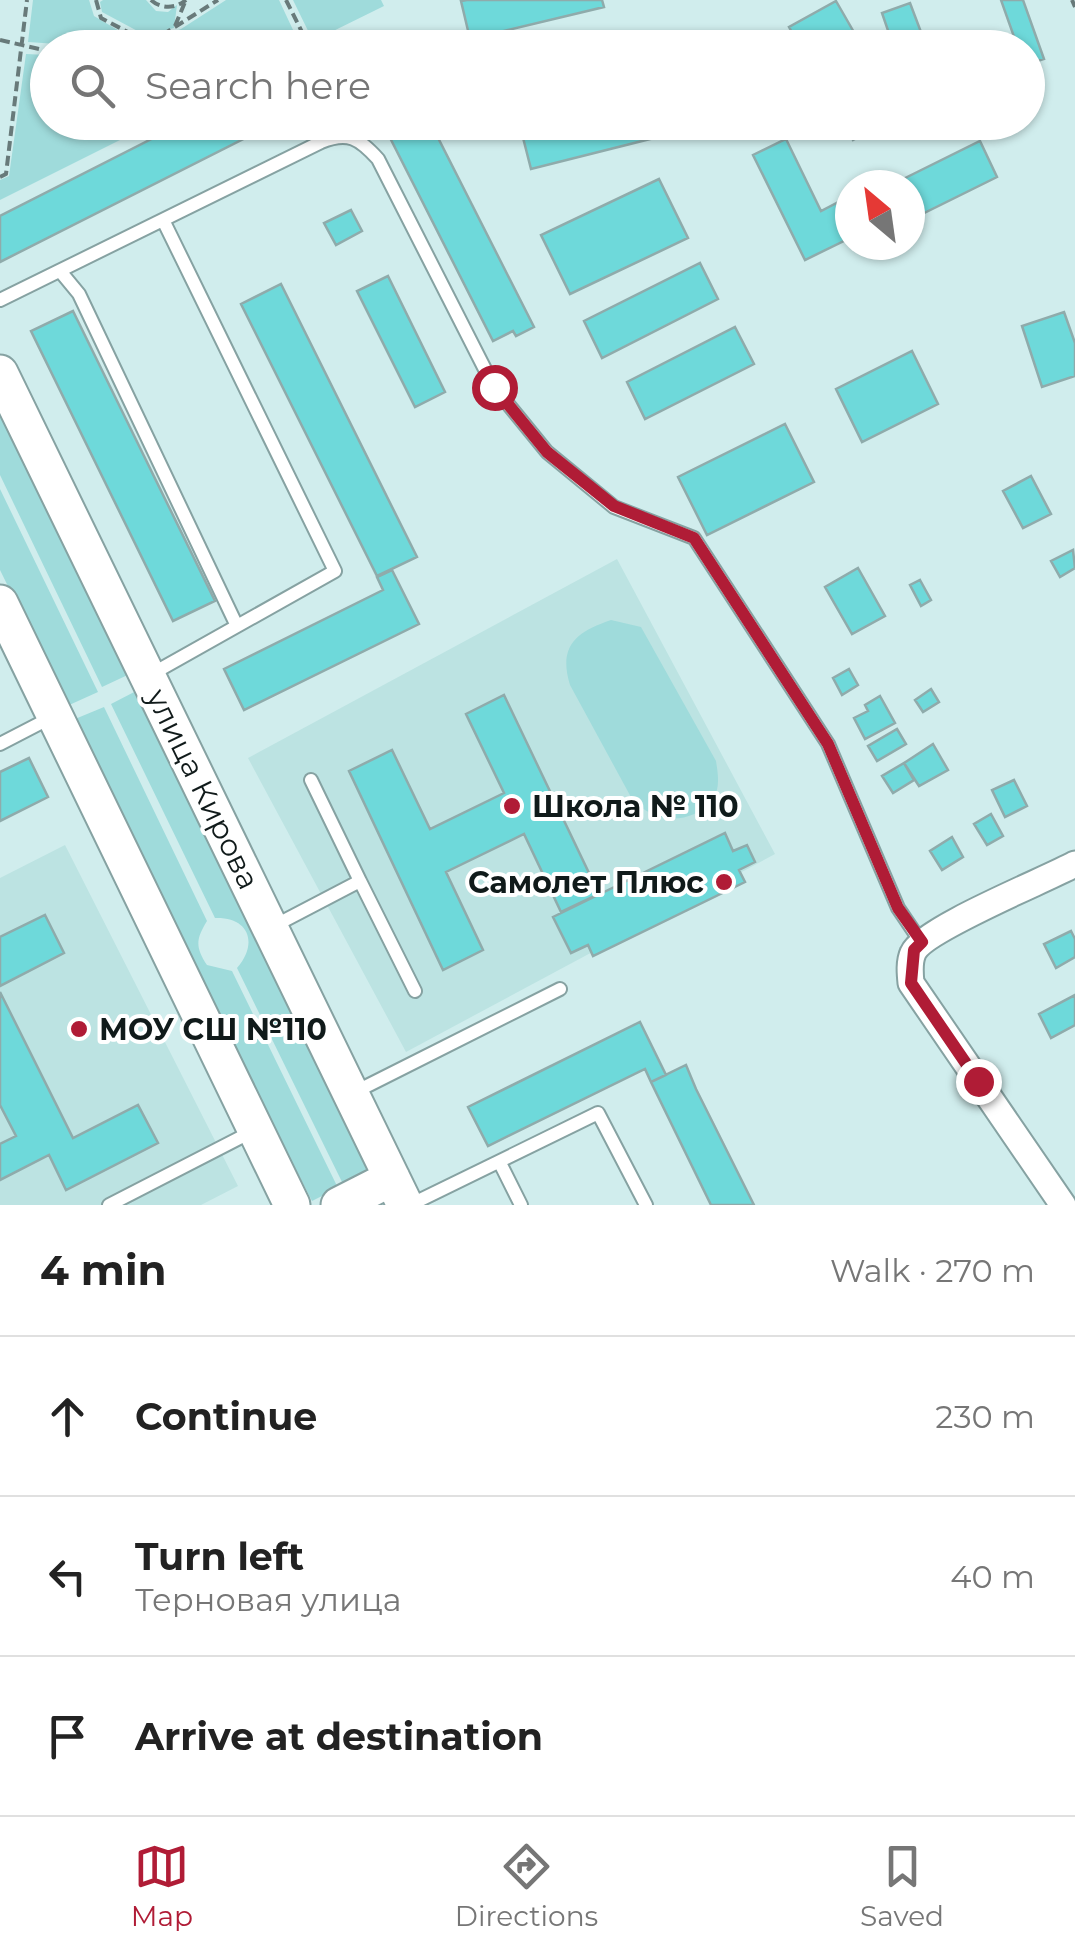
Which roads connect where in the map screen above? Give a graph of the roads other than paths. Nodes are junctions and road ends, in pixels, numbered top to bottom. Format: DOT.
graph roads {
  1 [pos="326,140"];
  2 [pos="360,140"];
  3 [pos="163,220"];
  4 [pos="60,271"];
  5 [pos="0,300"];
  6 [pos="0,373"];
  7 [pos="0,602"];
  8 [pos="236,624"];
  9 [pos="148,676"];
  10 [pos="56,715"];
  11 [pos="0,744"];
  12 [pos="311,780"];
  13 [pos="1075,864"];
  14 [pos="360,882"];
  15 [pos="270,928"];
  16 [pos="918,946"];
  17 [pos="560,989"];
  18 [pos="414,990"];
  19 [pos="351,1094"];
  20 [pos="254,1130"];
  21 [pos="500,1163"];
  22 [pos="402,1196"];
  23 [pos="109,1205"];
  24 [pos="292,1205"];
  25 [pos="338,1205"];
  26 [pos="521,1205"];
  27 [pos="646,1205"];
  28 [pos="1064,1205"];
  1 -- 3 [label="lane"];
  2 -- 16 [label="lane"];
  3 -- 4 [label="lane"];
  3 -- 8 [label="lane"];
  4 -- 5 [label="lane"];
  4 -- 8 [label="lane"];
  6 -- 9 [label="main road, улица Кирова"];
  7 -- 10 [label="main road"];
  8 -- 9 [label="lane"];
  9 -- 15 [label="main road, улица Кирова"];
  10 -- 11 [label="lane"];
  10 -- 20 [label="main road"];
  12 -- 14 [label="lane"];
  13 -- 16 [label="street"];
  14 -- 15 [label="lane"];
  14 -- 18 [label="lane"];
  15 -- 19 [label="main road, улица Кирова"];
  16 -- 28 [label="street"];
  17 -- 19 [label="lane"];
  19 -- 22 [label="main road, улица Кирова"];
  20 -- 23 [label="lane"];
  20 -- 24 [label="main road"];
  21 -- 22 [label="lane"];
  21 -- 26 [label="lane"];
  21 -- 27 [label="lane"];
  22 -- 25 [label="main road"];
}
